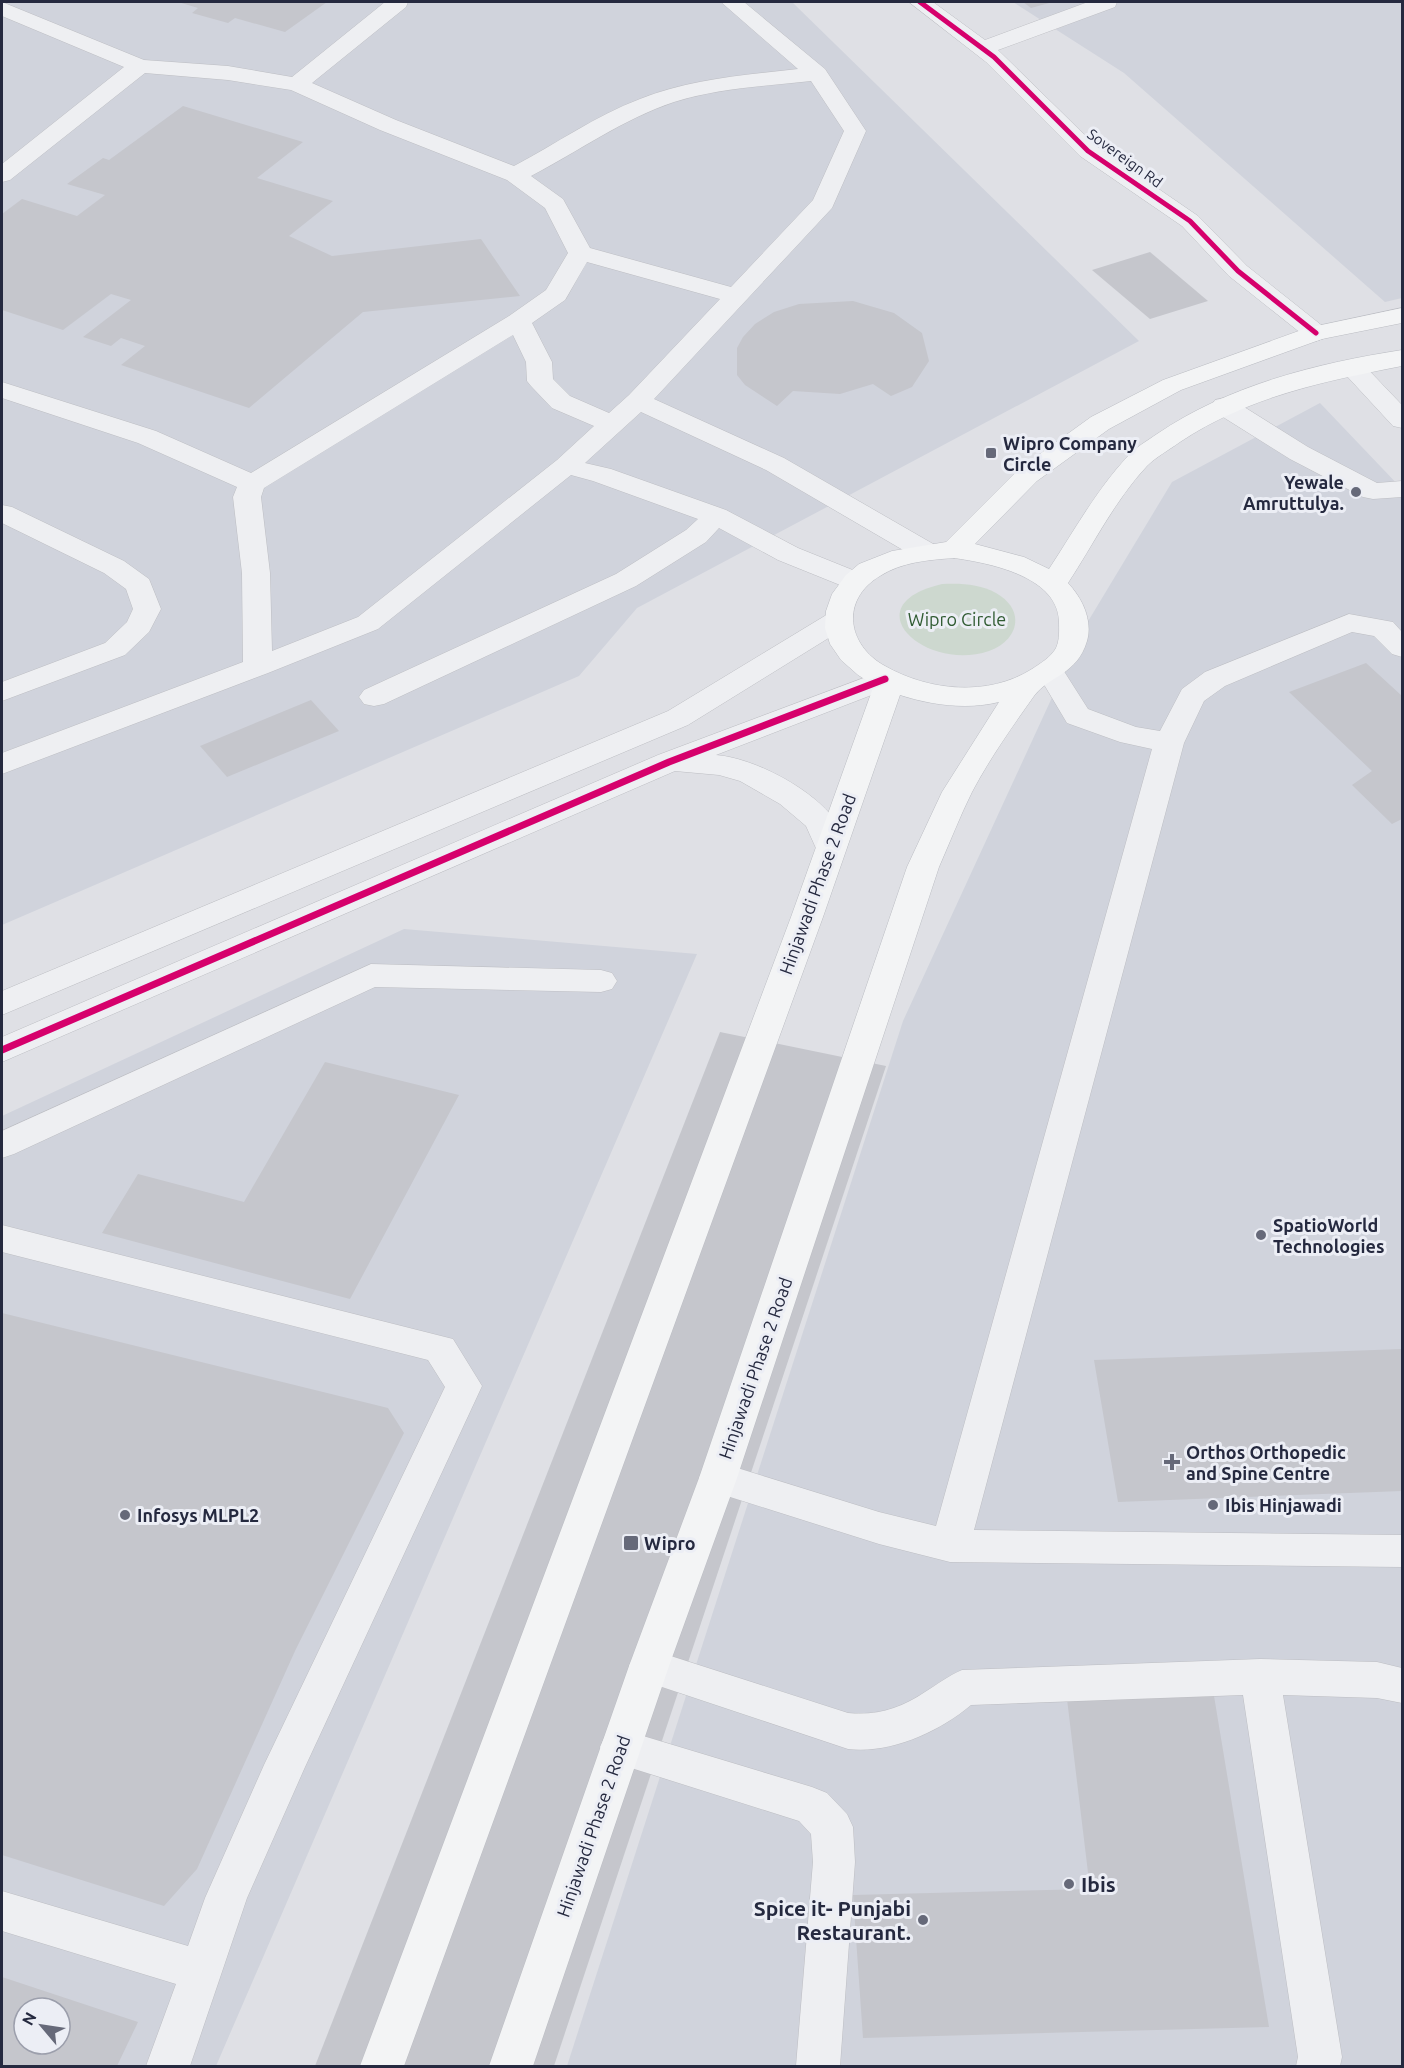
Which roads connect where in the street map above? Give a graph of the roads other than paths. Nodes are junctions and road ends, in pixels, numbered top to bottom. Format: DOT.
graph roads {
  1 [pos="398,2"];
  2 [pos="732,2"];
  3 [pos="920,2"];
  4 [pos="1107,2"];
  5 [pos="2,8"];
  6 [pos="982,48"];
  7 [pos="140,66"];
  8 [pos="817,74"];
  9 [pos="297,84"];
  10 [pos="2,175"];
  11 [pos="515,175"];
  12 [pos="580,253"];
  13 [pos="736,296"];
  14 [pos="1402,316"];
  15 [pos="518,321"];
  16 [pos="1316,333"];
  17 [pos="1402,358"];
  18 [pos="1353,368"];
  19 [pos="2,390"];
  20 [pos="638,401"];
  21 [pos="1224,406"];
  22 [pos="1402,420"];
  23 [pos="610,424"];
  24 [pos="566,466"];
  25 [pos="252,484"];
  26 [pos="1402,489"];
  27 [pos="2,513"];
  28 [pos="716,516"];
  29 [pos="954,550"];
  30 [pos="926,551"];
  31 [pos="855,581"];
  32 [pos="1053,584"];
  33 [pos="838,620"];
  34 [pos="1402,648"];
  35 [pos="258,667"];
  36 [pos="1039,677"];
  37 [pos="888,680"];
  38 [pos="2,692"];
  39 [pos="374,697"];
  40 [pos="1170,743"];
  41 [pos="669,762"];
  42 [pos="2,764"];
  43 [pos="830,849"];
  44 [pos="601,981"];
  45 [pos="2,1004"];
  46 [pos="2,1050"];
  47 [pos="2,1145"];
  48 [pos="2,1239"];
  49 [pos="718,1478"];
  50 [pos="951,1546"];
  51 [pos="1402,1551"];
  52 [pos="649,1666"];
  53 [pos="1260,1677"];
  54 [pos="1402,1685"];
  55 [pos="620,1747"];
  56 [pos="2,1911"];
  57 [pos="202,1971"];
  58 [pos="168,2067"];
  59 [pos="382,2067"];
  60 [pos="511,2067"];
  61 [pos="818,2067"];
  62 [pos="1318,2067"];
  1 -- 9 [label="street"];
  2 -- 8 [label="street"];
  3 -- 6 [label="street, Sovereign Rd"];
  4 -- 6 [label="street"];
  5 -- 7 [label="street"];
  6 -- 16 [label="street, Sovereign Rd"];
  7 -- 9 [label="street"];
  7 -- 10 [label="street"];
  8 -- 11 [label="street"];
  8 -- 13 [label="street"];
  9 -- 11 [label="street"];
  11 -- 12 [label="street"];
  12 -- 13 [label="street"];
  12 -- 15 [label="street"];
  13 -- 20 [label="street"];
  14 -- 16 [label="main road"];
  15 -- 23 [label="street"];
  15 -- 25 [label="street"];
  16 -- 29 [label="main road"];
  17 -- 18 [label="main road"];
  18 -- 21 [label="main road"];
  18 -- 22 [label="street"];
  19 -- 25 [label="street"];
  20 -- 23 [label="street"];
  20 -- 30 [label="street"];
  21 -- 26 [label="street"];
  21 -- 32 [label="main road"];
  23 -- 24 [label="street"];
  24 -- 28 [label="street"];
  24 -- 35 [label="street"];
  25 -- 35 [label="street"];
  27 -- 38 [label="street"];
  28 -- 31 [label="street"];
  28 -- 39 [label="street"];
  29 -- 30 [label="main road"];
  29 -- 32 [label="main road"];
  30 -- 31 [label="main road"];
  31 -- 33 [label="main road"];
  32 -- 36 [label="main road"];
  33 -- 37 [label="main road"];
  33 -- 45 [label="street"];
  34 -- 40 [label="street"];
  35 -- 42 [label="street"];
  36 -- 37 [label="main road"];
  36 -- 40 [label="street"];
  36 -- 49 [label="main road, Hinjawadi Phase 2 Road"];
  37 -- 41 [label="street"];
  37 -- 43 [label="main road, Hinjawadi Phase 2 Road"];
  40 -- 50 [label="street"];
  41 -- 43 [label="street"];
  41 -- 46 [label="street"];
  43 -- 59 [label="main road, Hinjawadi Phase 2 Road"];
  44 -- 47 [label="street"];
  48 -- 57 [label="street"];
  49 -- 50 [label="street"];
  49 -- 52 [label="main road, Hinjawadi Phase 2 Road"];
  50 -- 51 [label="street"];
  52 -- 53 [label="street"];
  52 -- 55 [label="main road, Hinjawadi Phase 2 Road"];
  53 -- 54 [label="street"];
  53 -- 62 [label="street"];
  55 -- 60 [label="main road, Hinjawadi Phase 2 Road"];
  55 -- 61 [label="street"];
  56 -- 57 [label="street"];
  57 -- 58 [label="street"];
}
